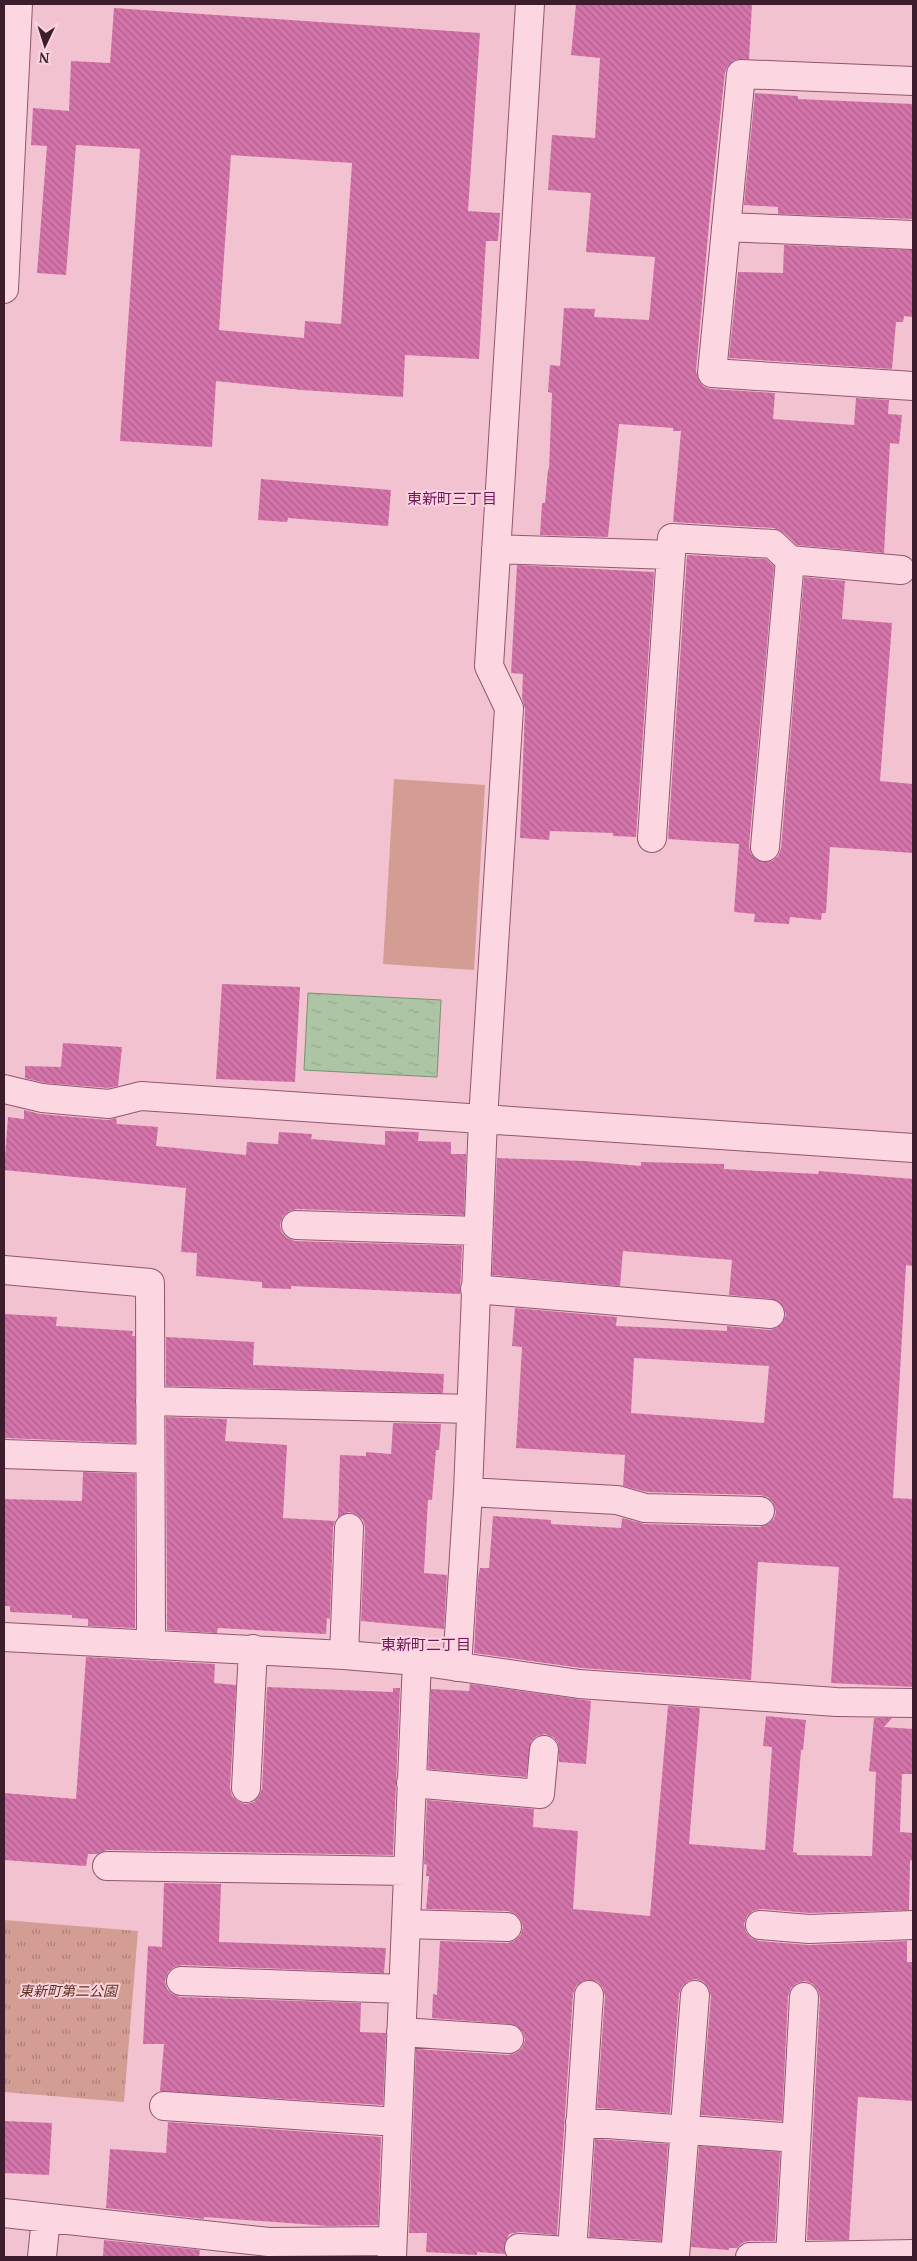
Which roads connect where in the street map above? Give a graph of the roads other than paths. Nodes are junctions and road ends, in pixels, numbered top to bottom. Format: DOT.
graph roads {
  1 [pos="18,4"];
  2 [pos="530,4"];
  3 [pos="10,42"];
  4 [pos="913,81"];
  5 [pos="726,227"];
  6 [pos="913,235"];
  7 [pos="4,289"];
  8 [pos="913,386"];
  9 [pos="496,549"];
  10 [pos="671,555"];
  11 [pos="790,560"];
  12 [pos="900,570"];
  13 [pos="652,838"];
  14 [pos="765,846"];
  15 [pos="4,1090"];
  16 [pos="482,1119"];
  17 [pos="913,1148"];
  18 [pos="296,1225"];
  19 [pos="478,1231"];
  20 [pos="4,1270"];
  21 [pos="475,1289"];
  22 [pos="770,1314"];
  23 [pos="150,1401"];
  24 [pos="471,1409"];
  25 [pos="4,1454"];
  26 [pos="150,1459"];
  27 [pos="468,1492"];
  28 [pos="760,1511"];
  29 [pos="349,1528"];
  30 [pos="4,1637"];
  31 [pos="151,1645"];
  32 [pos="253,1649"];
  33 [pos="344,1655"];
  34 [pos="416,1661"];
  35 [pos="457,1667"];
  36 [pos="913,1703"];
  37 [pos="544,1750"];
  38 [pos="411,1782"];
  39 [pos="246,1788"];
  40 [pos="107,1866"];
  41 [pos="408,1871"];
  42 [pos="406,1924"];
  43 [pos="913,1925"];
  44 [pos="760,1926"];
  45 [pos="507,1927"];
  46 [pos="181,1981"];
  47 [pos="402,1989"];
  48 [pos="589,1995"];
  49 [pos="695,1995"];
  50 [pos="804,1997"];
  51 [pos="401,2032"];
  52 [pos="509,2039"];
  53 [pos="164,2106"];
  54 [pos="397,2122"];
  55 [pos="580,2122"];
  56 [pos="685,2131"];
  57 [pos="796,2138"];
  58 [pos="4,2214"];
  59 [pos="46,2218"];
  60 [pos="520,2248"];
  61 [pos="392,2249"];
  62 [pos="268,2250"];
  63 [pos="572,2252"];
  64 [pos="913,2254"];
  65 [pos="42,2257"];
  66 [pos="668,2257"];
  67 [pos="675,2257"];
  68 [pos="750,2257"];
  69 [pos="782,2257"];
  70 [pos="790,2257"];
  1 -- 3 [label="street"];
  2 -- 9 [label="street"];
  3 -- 7 [label="street"];
  4 -- 5 [label="street"];
  5 -- 6 [label="street"];
  5 -- 8 [label="street"];
  9 -- 10 [label="street"];
  9 -- 16 [label="street"];
  10 -- 11 [label="street"];
  10 -- 13 [label="street"];
  11 -- 12 [label="street"];
  11 -- 14 [label="street"];
  15 -- 16 [label="street"];
  16 -- 17 [label="street"];
  16 -- 19 [label="street"];
  18 -- 19 [label="street"];
  19 -- 21 [label="street"];
  20 -- 23 [label="street"];
  21 -- 22 [label="street"];
  21 -- 24 [label="street"];
  23 -- 24 [label="street"];
  23 -- 26 [label="street"];
  24 -- 27 [label="street"];
  25 -- 26 [label="street"];
  26 -- 31 [label="street"];
  27 -- 28 [label="street"];
  27 -- 35 [label="street"];
  29 -- 33 [label="street"];
  30 -- 31 [label="street"];
  31 -- 32 [label="street"];
  32 -- 33 [label="street"];
  32 -- 39 [label="street"];
  33 -- 34 [label="street"];
  34 -- 35 [label="street"];
  34 -- 38 [label="street"];
  35 -- 36 [label="street"];
  37 -- 38 [label="street"];
  38 -- 41 [label="street"];
  40 -- 41 [label="street"];
  41 -- 42 [label="street"];
  42 -- 45 [label="street"];
  42 -- 47 [label="street"];
  43 -- 44 [label="street"];
  46 -- 47 [label="street"];
  47 -- 51 [label="street"];
  48 -- 55 [label="street"];
  49 -- 56 [label="street"];
  50 -- 57 [label="street"];
  51 -- 52 [label="street"];
  51 -- 54 [label="street"];
  53 -- 54 [label="street"];
  54 -- 61 [label="street"];
  55 -- 56 [label="street"];
  55 -- 63 [label="street"];
  56 -- 57 [label="street"];
  56 -- 67 [label="street"];
  57 -- 70 [label="street"];
  58 -- 59 [label="street"];
  59 -- 62 [label="street"];
  59 -- 65 [label="street"];
  60 -- 63 [label="street"];
  61 -- 62 [label="street"];
  63 -- 66 [label="street"];
  64 -- 70 [label="street"];
  68 -- 69 [label="street"];
  69 -- 70 [label="street"];
}
